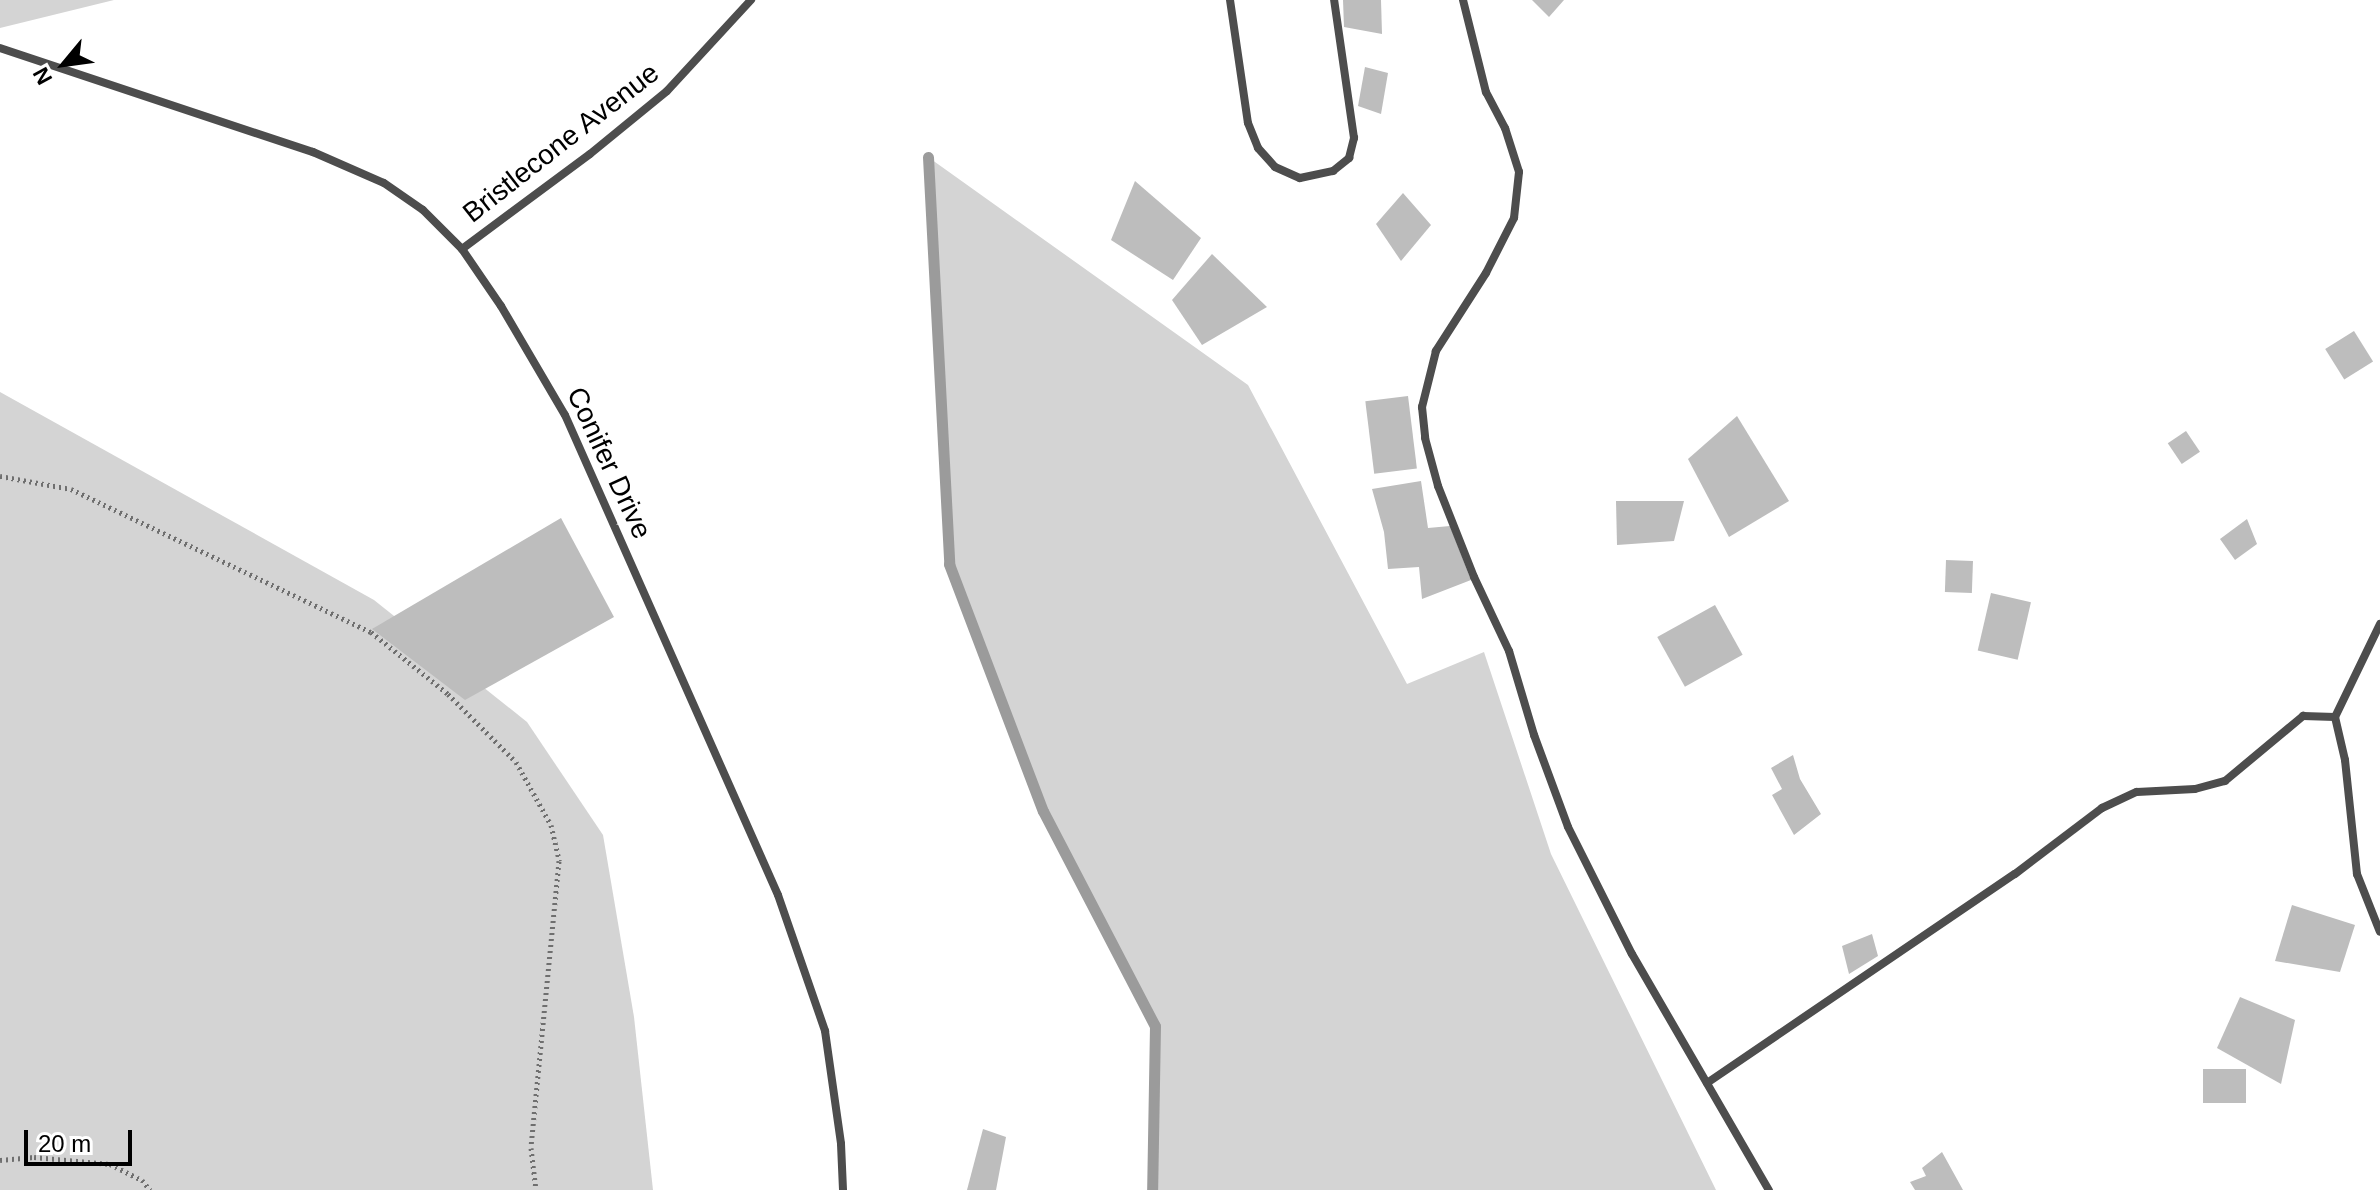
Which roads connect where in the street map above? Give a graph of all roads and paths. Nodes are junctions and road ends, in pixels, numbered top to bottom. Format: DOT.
graph roads {
  1 [pos="751,0"];
  2 [pos="1230,0"];
  3 [pos="1334,0"];
  4 [pos="1457,0"];
  5 [pos="1464,5"];
  6 [pos="0,48"];
  7 [pos="462,249"];
  8 [pos="0,476"];
  9 [pos="2380,624"];
  10 [pos="2335,717"];
  11 [pos="2380,932"];
  12 [pos="1707,1083"];
  13 [pos="0,1160"];
  14 [pos="150,1190"];
  15 [pos="536,1190"];
  16 [pos="843,1190"];
  17 [pos="1769,1190"];
  1 -- 7 [label="street, Bristlecone Avenue"];
  2 -- 3 [label="street"];
  4 -- 5 [label="street"];
  5 -- 12 [label="street"];
  6 -- 7 [label="street, Conifer Drive"];
  7 -- 16 [label="street, Conifer Drive"];
  8 -- 15 [label="path"];
  9 -- 10 [label="street"];
  10 -- 11 [label="street"];
  10 -- 12 [label="street"];
  12 -- 17 [label="street"];
  13 -- 14 [label="path"];
}
